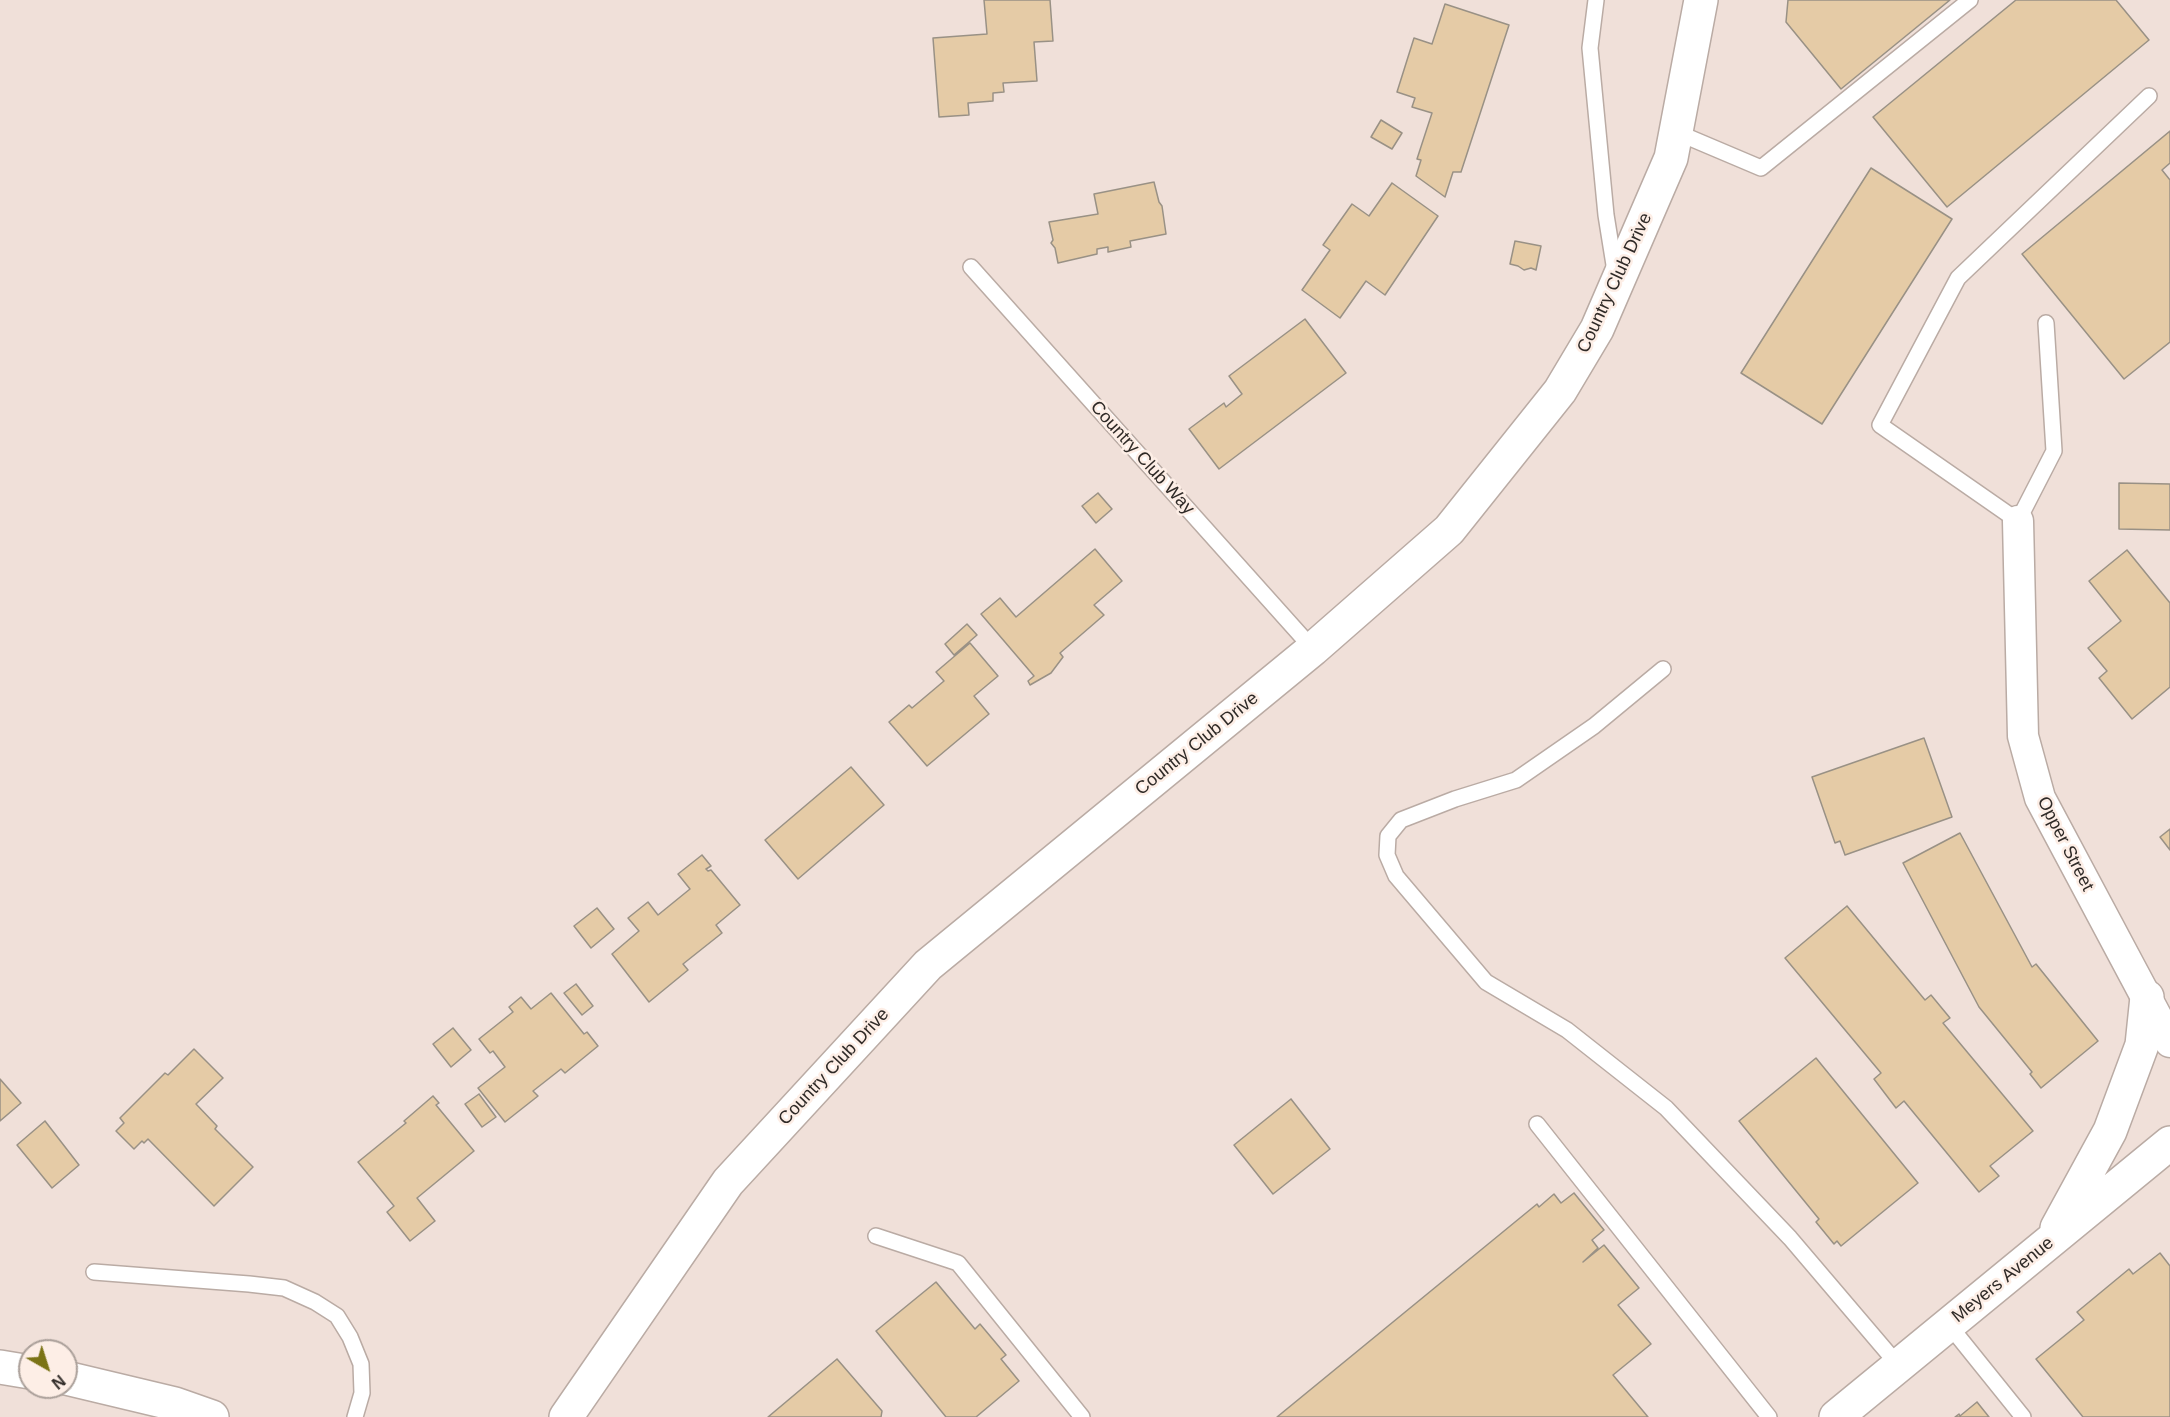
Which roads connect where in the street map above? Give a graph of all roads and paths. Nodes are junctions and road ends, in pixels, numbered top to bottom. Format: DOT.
graph roads {
  1 [pos="1596,0"];
  2 [pos="1701,0"];
  3 [pos="1970,0"];
  4 [pos="2149,96"];
  5 [pos="1676,132"];
  6 [pos="971,267"];
  7 [pos="1617,283"];
  8 [pos="2046,322"];
  9 [pos="2018,521"];
  10 [pos="1313,649"];
  11 [pos="1663,669"];
  12 [pos="2147,997"];
  13 [pos="2170,1042"];
  14 [pos="1537,1124"];
  15 [pos="2170,1143"];
  16 [pos="876,1236"];
  17 [pos="2049,1242"];
  18 [pos="94,1272"];
  19 [pos="1948,1325"];
  20 [pos="1899,1366"];
  21 [pos="0,1367"];
  22 [pos="18,1370"];
  23 [pos="78,1380"];
  24 [pos="212,1417"];
  25 [pos="355,1417"];
  26 [pos="566,1417"];
  27 [pos="1082,1417"];
  28 [pos="1769,1417"];
  29 [pos="1836,1417"];
  30 [pos="2023,1417"];
  1 -- 7 [label="lane"];
  2 -- 5 [label="street, Country Club Drive"];
  3 -- 5 [label="lane"];
  4 -- 9 [label="lane"];
  5 -- 7 [label="street, Country Club Drive"];
  6 -- 10 [label="lane, Country Club Way"];
  7 -- 10 [label="street, Country Club Drive"];
  8 -- 9 [label="lane"];
  9 -- 12 [label="street, Opper Street"];
  10 -- 26 [label="street, Country Club Drive"];
  11 -- 20 [label="lane"];
  12 -- 13 [label="street, Opper Street"];
  12 -- 17 [label="street"];
  14 -- 28 [label="lane"];
  15 -- 17 [label="street, Meyers Avenue"];
  16 -- 27 [label="lane"];
  17 -- 19 [label="street, Meyers Avenue"];
  18 -- 25 [label="lane"];
  19 -- 20 [label="street, Meyers Avenue"];
  19 -- 30 [label="lane"];
  20 -- 29 [label="street, Meyers Avenue"];
  21 -- 22 [label="street"];
  23 -- 24 [label="street"];
}
